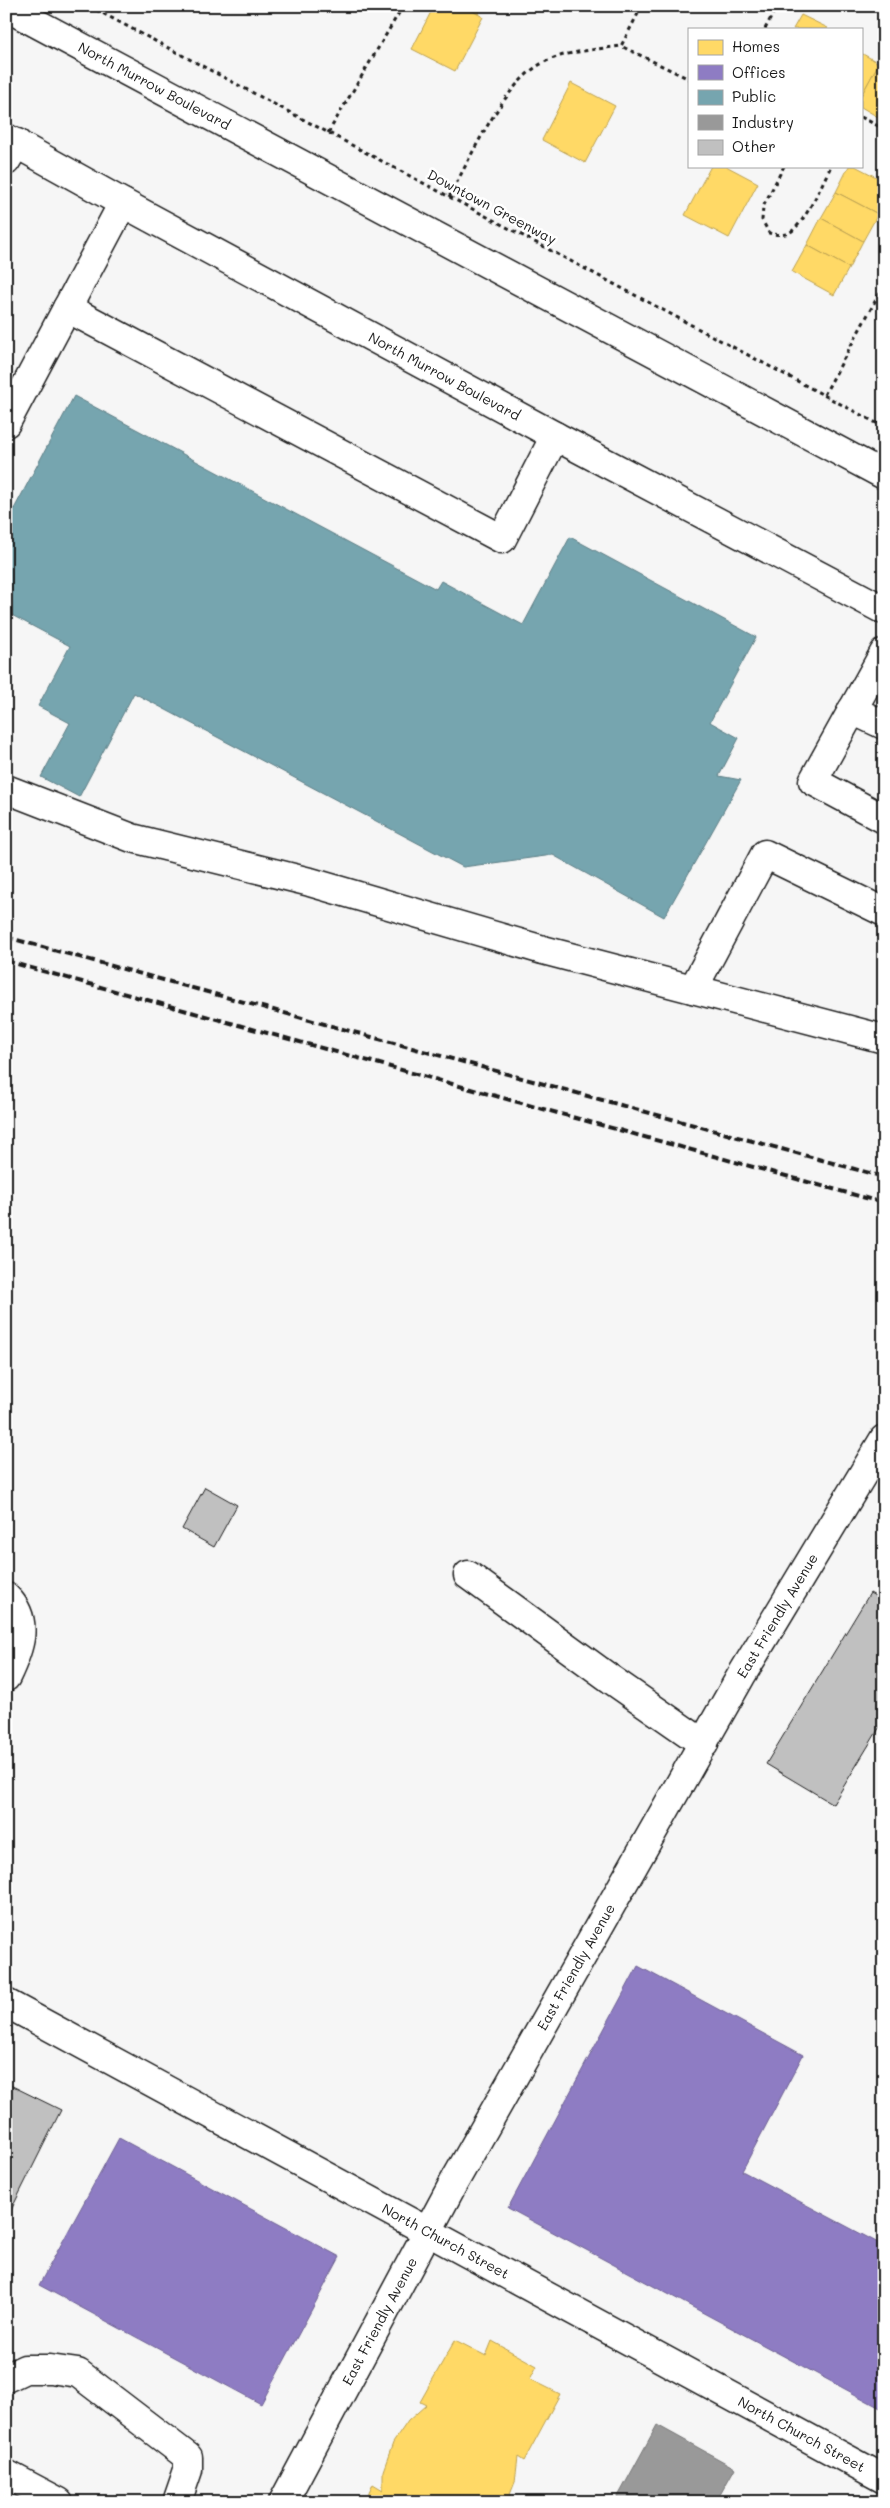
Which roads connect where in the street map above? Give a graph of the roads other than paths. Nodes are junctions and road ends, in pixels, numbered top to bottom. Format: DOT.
graph roads {
  1 [pos="6,7"];
  2 [pos="10,147"];
  3 [pos="123,203"];
  4 [pos="67,308"];
  5 [pos="6,423"];
  6 [pos="556,436"];
  7 [pos="884,475"];
  8 [pos="884,610"];
  9 [pos="884,653"];
  10 [pos="852,710"];
  11 [pos="884,725"];
  12 [pos="6,789"];
  13 [pos="884,819"];
  14 [pos="884,912"];
  15 [pos="693,989"];
  16 [pos="884,1039"];
  17 [pos="884,1439"];
  18 [pos="468,1575"];
  19 [pos="6,1597"];
  20 [pos="6,1677"];
  21 [pos="704,1744"];
  22 [pos="6,2003"];
  23 [pos="426,2232"];
  24 [pos="6,2378"];
  25 [pos="6,2474"];
  26 [pos="884,2479"];
  27 [pos="59,2502"];
  28 [pos="177,2502"];
  29 [pos="283,2502"];
  1 -- 7 [label="main road, North Murrow Boulevard"];
  2 -- 3 [label="main road, North Murrow Boulevard"];
  3 -- 4 [label="main road"];
  3 -- 6 [label="main road, North Murrow Boulevard"];
  4 -- 5 [label="main road"];
  4 -- 6 [label="main road"];
  6 -- 8 [label="main road, North Murrow Boulevard"];
  9 -- 10 [label="main road"];
  10 -- 11 [label="main road"];
  10 -- 13 [label="main road"];
  12 -- 15 [label="main road"];
  14 -- 15 [label="main road"];
  15 -- 16 [label="main road"];
  17 -- 21 [label="main road, East Friendly Avenue"];
  18 -- 21 [label="main road"];
  19 -- 20 [label="main road"];
  21 -- 23 [label="main road, East Friendly Avenue"];
  22 -- 23 [label="main road, North Church Street"];
  23 -- 26 [label="main road, North Church Street"];
  23 -- 29 [label="main road, East Friendly Avenue"];
  24 -- 28 [label="main road"];
  25 -- 27 [label="main road"];
}
